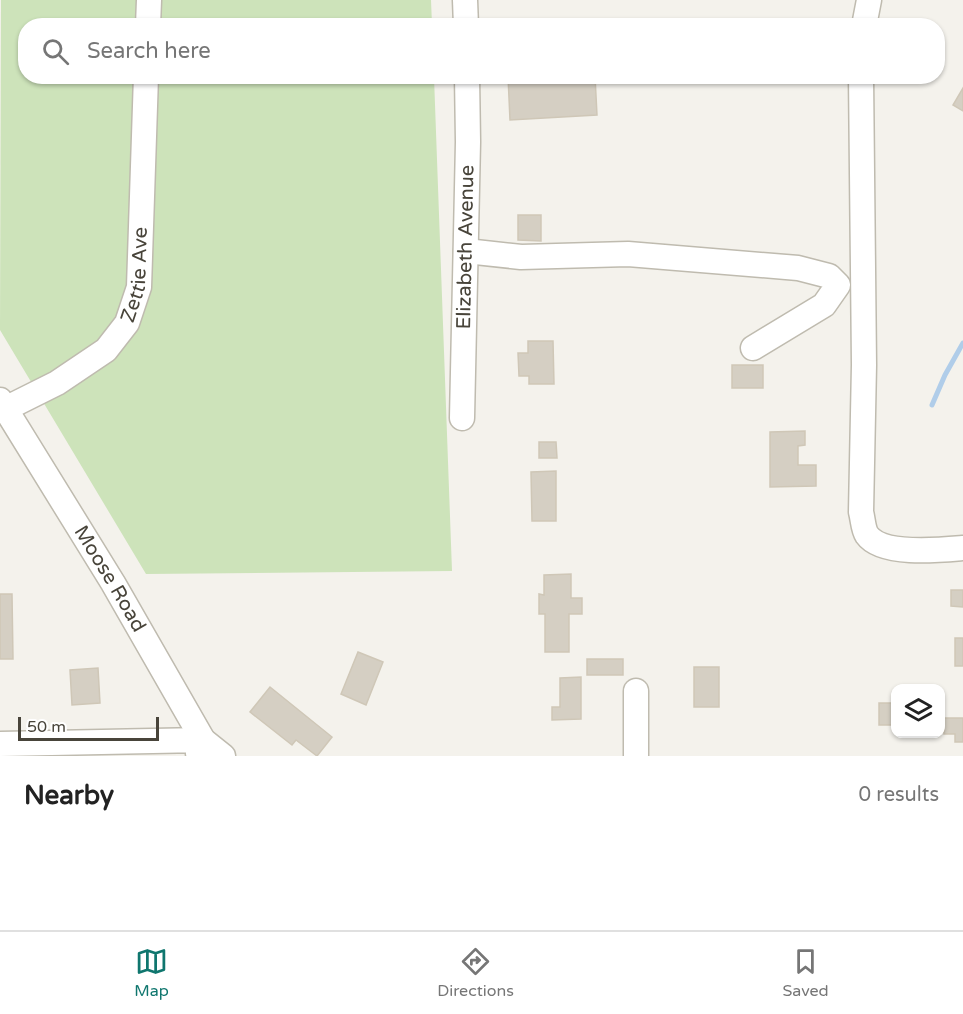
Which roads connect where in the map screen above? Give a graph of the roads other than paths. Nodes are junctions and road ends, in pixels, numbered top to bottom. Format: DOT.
graph roads {
  1 [pos="149,0"];
  2 [pos="465,0"];
  3 [pos="869,0"];
  4 [pos="148,18"];
  5 [pos="466,18"];
  6 [pos="866,18"];
  7 [pos="146,84"];
  8 [pos="467,84"];
  9 [pos="861,84"];
  10 [pos="466,251"];
  11 [pos="753,348"];
  12 [pos="3,404"];
  13 [pos="462,418"];
  14 [pos="963,548"];
  15 [pos="636,691"];
  16 [pos="0,744"];
  17 [pos="200,748"];
  18 [pos="223,756"];
  19 [pos="636,756"];
  1 -- 4 [label="street"];
  2 -- 5 [label="street"];
  3 -- 6 [label="street"];
  7 -- 12 [label="street, Zettie Ave"];
  8 -- 10 [label="street, Elizabeth Avenue"];
  9 -- 14 [label="street"];
  10 -- 11 [label="street"];
  10 -- 13 [label="street, Elizabeth Avenue"];
  12 -- 17 [label="street, Moose Road"];
  15 -- 19 [label="street"];
  16 -- 17 [label="street"];
  17 -- 18 [label="street, Moose Road"];
}
